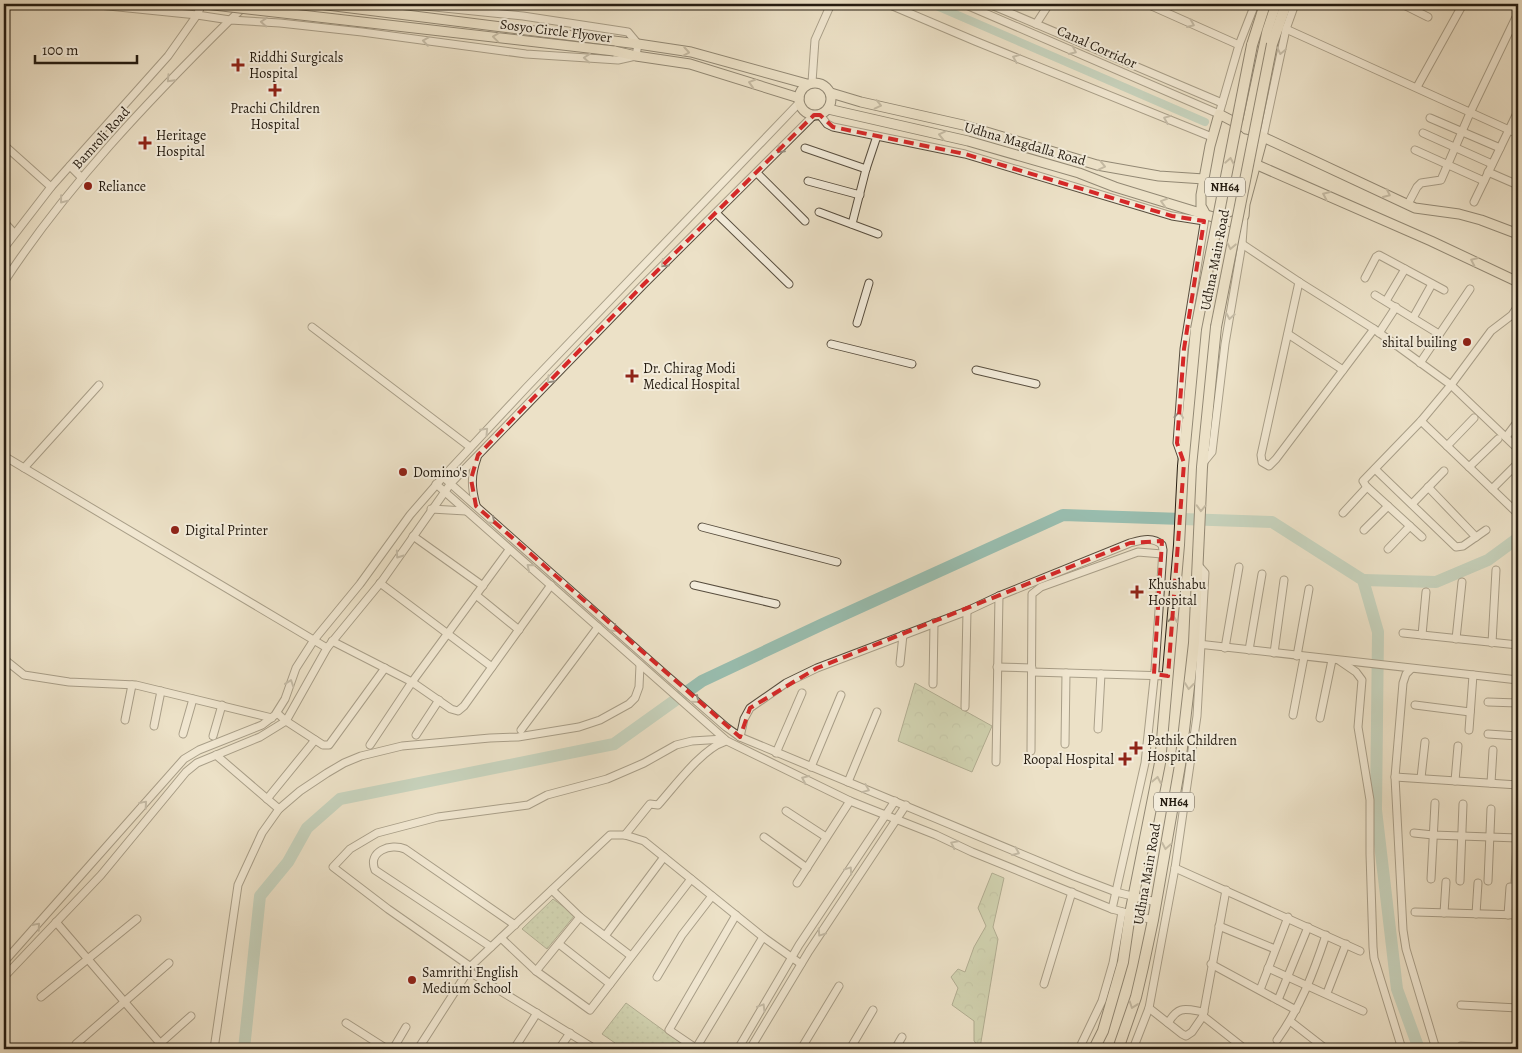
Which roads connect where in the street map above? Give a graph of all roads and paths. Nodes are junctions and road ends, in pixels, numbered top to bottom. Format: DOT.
graph roads {
  1 [pos="89,4"];
  2 [pos="204,4"];
  3 [pos="247,4"];
  4 [pos="319,4"];
  5 [pos="405,4"];
  6 [pos="830,4"];
  7 [pos="888,4"];
  8 [pos="964,4"];
  9 [pos="989,4"];
  10 [pos="1049,4"];
  11 [pos="1147,4"];
  12 [pos="1255,4"];
  13 [pos="1265,4"];
  14 [pos="1276,4"];
  15 [pos="1286,4"];
  16 [pos="1295,4"];
  17 [pos="1402,4"];
  18 [pos="1463,4"];
  19 [pos="430,5"];
  20 [pos="1518,13"];
  21 [pos="197,15"];
  22 [pos="1428,17"];
  23 [pos="230,20"];
  24 [pos="1036,24"];
  25 [pos="1286,29"];
  26 [pos="638,44"];
  27 [pos="1239,45"];
  28 [pos="636,56"];
  29 [pos="810,83"];
  30 [pos="1417,88"];
  31 [pos="831,93"];
  32 [pos="799,101"];
  33 [pos="1222,103"];
  34 [pos="828,109"];
  35 [pos="1518,111"];
  36 [pos="1470,113"];
  37 [pos="1219,114"];
  38 [pos="817,115"];
  39 [pos="1430,118"];
  40 [pos="1246,129"];
  41 [pos="1508,130"];
  42 [pos="1463,131"];
  43 [pos="1423,133"];
  44 [pos="1518,134"];
  45 [pos="877,136"];
  46 [pos="1212,137"];
  47 [pos="1263,137"];
  48 [pos="4,145"];
  49 [pos="805,148"];
  50 [pos="1456,148"];
  51 [pos="1500,148"];
  52 [pos="1415,150"];
  53 [pos="1255,164"];
  54 [pos="1492,164"];
  55 [pos="1449,165"];
  56 [pos="70,166"];
  57 [pos="866,169"];
  58 [pos="1488,172"];
  59 [pos="757,173"];
  60 [pos="82,178"];
  61 [pos="1204,179"];
  62 [pos="808,181"];
  63 [pos="1484,181"];
  64 [pos="1518,185"];
  65 [pos="51,187"];
  66 [pos="860,195"];
  67 [pos="1474,202"];
  68 [pos="1408,204"];
  69 [pos="819,212"];
  70 [pos="716,213"];
  71 [pos="1244,216"];
  72 [pos="1207,218"];
  73 [pos="805,221"];
  74 [pos="4,222"];
  75 [pos="852,224"];
  76 [pos="14,233"];
  77 [pos="878,234"];
  78 [pos="1518,234"];
  79 [pos="1242,244"];
  80 [pos="4,248"];
  81 [pos="1405,269"];
  82 [pos="1365,278"];
  83 [pos="4,282"];
  84 [pos="1299,282"];
  85 [pos="1518,282"];
  86 [pos="869,283"];
  87 [pos="789,284"];
  88 [pos="1432,284"];
  89 [pos="1470,289"];
  90 [pos="1444,290"];
  91 [pos="1376,295"];
  92 [pos="1386,301"];
  93 [pos="1518,306"];
  94 [pos="1396,307"];
  95 [pos="1413,318"];
  96 [pos="857,323"];
  97 [pos="312,327"];
  98 [pos="1376,331"];
  99 [pos="1288,334"];
  100 [pos="1439,334"];
  101 [pos="830,344"];
  102 [pos="1420,363"];
  103 [pos="912,364"];
  104 [pos="976,370"];
  105 [pos="1343,370"];
  106 [pos="99,384"];
  107 [pos="1036,384"];
  108 [pos="1451,385"];
  109 [pos="1474,418"];
  110 [pos="1420,421"];
  111 [pos="1518,421"];
  112 [pos="1506,437"];
  113 [pos="1498,439"];
  114 [pos="1447,446"];
  115 [pos="470,447"];
  116 [pos="1518,449"];
  117 [pos="478,455"];
  118 [pos="4,456"];
  119 [pos="1518,463"];
  120 [pos="1183,464"];
  121 [pos="1202,465"];
  122 [pos="1468,467"];
  123 [pos="24,468"];
  124 [pos="1375,468"];
  125 [pos="1444,471"];
  126 [pos="443,477"];
  127 [pos="451,483"];
  128 [pos="436,484"];
  129 [pos="1428,487"];
  130 [pos="1367,488"];
  131 [pos="1492,489"];
  132 [pos="444,491"];
  133 [pos="1412,504"];
  134 [pos="476,506"];
  135 [pos="1388,506"];
  136 [pos="432,509"];
  137 [pos="467,511"];
  138 [pos="1515,511"];
  139 [pos="1343,513"];
  140 [pos="1410,526"];
  141 [pos="702,527"];
  142 [pos="1364,530"];
  143 [pos="1486,530"];
  144 [pos="413,536"];
  145 [pos="1422,537"];
  146 [pos="1476,537"];
  147 [pos="1388,549"];
  148 [pos="509,550"];
  149 [pos="1162,554"];
  150 [pos="836,562"];
  151 [pos="1240,567"];
  152 [pos="1496,570"];
  153 [pos="1262,574"];
  154 [pos="1284,580"];
  155 [pos="1462,582"];
  156 [pos="380,583"];
  157 [pos="551,585"];
  158 [pos="694,585"];
  159 [pos="483,586"];
  160 [pos="1309,589"];
  161 [pos="1426,592"];
  162 [pos="476,595"];
  163 [pos="998,596"];
  164 [pos="776,604"];
  165 [pos="967,611"];
  166 [pos="934,623"];
  167 [pos="598,627"];
  168 [pos="519,630"];
  169 [pos="1404,633"];
  170 [pos="447,634"];
  171 [pos="903,634"];
  172 [pos="1422,635"];
  173 [pos="1456,639"];
  174 [pos="314,640"];
  175 [pos="1492,642"];
  176 [pos="1198,644"];
  177 [pos="330,645"];
  178 [pos="1518,645"];
  179 [pos="1226,648"];
  180 [pos="1249,650"];
  181 [pos="1274,653"];
  182 [pos="1301,656"];
  183 [pos="4,659"];
  184 [pos="1336,660"];
  185 [pos="900,663"];
  186 [pos="640,665"];
  187 [pos="492,667"];
  188 [pos="998,667"];
  189 [pos="385,668"];
  190 [pos="1408,668"];
  191 [pos="1032,670"];
  192 [pos="1066,673"];
  193 [pos="1102,674"];
  194 [pos="1154,674"];
  195 [pos="1473,675"];
  196 [pos="1168,676"];
  197 [pos="1518,680"];
  198 [pos="412,682"];
  199 [pos="933,684"];
  200 [pos="132,685"];
  201 [pos="161,691"];
  202 [pos="802,693"];
  203 [pos="841,695"];
  204 [pos="193,699"];
  205 [pos="439,700"];
  206 [pos="1488,702"];
  207 [pos="1518,703"];
  208 [pos="222,705"];
  209 [pos="1415,705"];
  210 [pos="965,708"];
  211 [pos="877,712"];
  212 [pos="1470,712"];
  213 [pos="274,715"];
  214 [pos="1293,715"];
  215 [pos="1320,718"];
  216 [pos="125,720"];
  217 [pos="286,721"];
  218 [pos="154,726"];
  219 [pos="1098,729"];
  220 [pos="522,730"];
  221 [pos="1469,730"];
  222 [pos="182,734"];
  223 [pos="1488,734"];
  224 [pos="416,735"];
  225 [pos="213,736"];
  226 [pos="740,736"];
  227 [pos="1518,736"];
  228 [pos="723,738"];
  229 [pos="315,740"];
  230 [pos="1425,742"];
  231 [pos="1065,744"];
  232 [pos="370,745"];
  233 [pos="1458,746"];
  234 [pos="1493,750"];
  235 [pos="1031,751"];
  236 [pos="776,753"];
  237 [pos="216,755"];
  238 [pos="996,762"];
  239 [pos="811,767"];
  240 [pos="1396,777"];
  241 [pos="1421,778"];
  242 [pos="1455,781"];
  243 [pos="848,782"];
  244 [pos="1491,783"];
  245 [pos="1518,785"];
  246 [pos="267,799"];
  247 [pos="850,801"];
  248 [pos="895,801"];
  249 [pos="1435,803"];
  250 [pos="1463,804"];
  251 [pos="906,805"];
  252 [pos="279,809"];
  253 [pos="1491,809"];
  254 [pos="786,811"];
  255 [pos="886,816"];
  256 [pos="897,820"];
  257 [pos="1518,822"];
  258 [pos="1414,833"];
  259 [pos="625,835"];
  260 [pos="1433,835"];
  261 [pos="1462,836"];
  262 [pos="764,837"];
  263 [pos="826,838"];
  264 [pos="1490,838"];
  265 [pos="1518,838"];
  266 [pos="664,857"];
  267 [pos="807,868"];
  268 [pos="1175,868"];
  269 [pos="691,879"];
  270 [pos="1431,879"];
  271 [pos="1460,881"];
  272 [pos="1488,881"];
  273 [pos="1446,882"];
  274 [pos="798,883"];
  275 [pos="1478,883"];
  276 [pos="552,890"];
  277 [pos="1226,890"];
  278 [pos="1072,892"];
  279 [pos="1116,892"];
  280 [pos="712,896"];
  281 [pos="1134,897"];
  282 [pos="1156,902"];
  283 [pos="1112,909"];
  284 [pos="1415,912"];
  285 [pos="1126,913"];
  286 [pos="1444,913"];
  287 [pos="1476,914"];
  288 [pos="1508,915"];
  289 [pos="1518,915"];
  290 [pos="736,916"];
  291 [pos="580,917"];
  292 [pos="1288,917"];
  293 [pos="137,919"];
  294 [pos="1153,920"];
  295 [pos="56,922"];
  296 [pos="515,925"];
  297 [pos="1219,926"];
  298 [pos="1308,927"];
  299 [pos="1326,935"];
  300 [pos="605,936"];
  301 [pos="763,937"];
  302 [pos="501,938"];
  303 [pos="559,944"];
  304 [pos="1346,944"];
  305 [pos="491,947"];
  306 [pos="1275,949"];
  307 [pos="1360,951"];
  308 [pos="632,956"];
  309 [pos="87,958"];
  310 [pos="792,958"];
  311 [pos="4,962"];
  312 [pos="169,963"];
  313 [pos="802,964"];
  314 [pos="1211,964"];
  315 [pos="1268,968"];
  316 [pos="469,969"];
  317 [pos="536,971"];
  318 [pos="1288,976"];
  319 [pos="4,977"];
  320 [pos="657,977"];
  321 [pos="610,984"];
  322 [pos="1044,984"];
  323 [pos="1309,985"];
  324 [pos="839,986"];
  325 [pos="1260,990"];
  326 [pos="1327,993"];
  327 [pos="41,997"];
  328 [pos="1278,1000"];
  329 [pos="124,1002"];
  330 [pos="1461,1005"];
  331 [pos="1149,1008"];
  332 [pos="1518,1008"];
  333 [pos="872,1010"];
  334 [pos="1296,1010"];
  335 [pos="1363,1011"];
  336 [pos="537,1013"];
  337 [pos="1203,1014"];
  338 [pos="191,1016"];
  339 [pos="1290,1021"];
  340 [pos="346,1023"];
  341 [pos="1168,1023"];
  342 [pos="406,1027"];
  343 [pos="570,1034"];
  344 [pos="902,1037"];
  345 [pos="1277,1040"];
  346 [pos="76,1044"];
  347 [pos="1461,1046"];
  348 [pos="159,1048"];
  349 [pos="697,1048"];
  350 [pos="1518,1048"];
  351 [pos="214,1049"];
  352 [pos="387,1049"];
  353 [pos="393,1049"];
  354 [pos="418,1049"];
  355 [pos="514,1049"];
  356 [pos="559,1049"];
  357 [pos="594,1049"];
  358 [pos="738,1049"];
  359 [pos="750,1049"];
  360 [pos="801,1049"];
  361 [pos="850,1049"];
  362 [pos="895,1049"];
  363 [pos="1079,1049"];
  364 [pos="1094,1049"];
  365 [pos="1118,1049"];
  366 [pos="1133,1049"];
  367 [pos="1245,1049"];
  368 [pos="1326,1049"];
  369 [pos="1402,1049"];
  370 [pos="1436,1049"];
  1 -- 21 [label="street"];
  2 -- 21 [label="street"];
  28 -- 2 [label="main road, Sosyo Circle Flyover, one-way, bridge"];
  3 -- 23 [label="street, Bamroli Road"];
  4 -- 26 [label="main road, Sosyo Circle Flyover"];
  5 -- 19 [label="street"];
  6 -- 29 [label="street"];
  46 -- 7 [label="street, one-way"];
  8 -- 37 [label="street, Canal Corridor, one-way"];
  9 -- 24 [label="street"];
  10 -- 24 [label="street"];
  11 -- 27 [label="street, one-way"];
  12 -- 27 [label="street"];
  120 -- 13 [label="highway, NH64, one-way, bridge"];
  14 -- 40 [label="main road"];
  15 -- 121 [label="highway, Udhna Main Road / NH64, one-way, bridge"];
  16 -- 25 [label="street"];
  17 -- 22 [label="street"];
  18 -- 30 [label="street"];
  19 -- 26 [label="street"];
  20 -- 36 [label="street"];
  21 -- 23 [label="street"];
  21 -- 56 [label="street"];
  28 -- 23 [label="street, one-way"];
  23 -- 60 [label="street, Bamroli Road, one-way"];
  24 -- 33 [label="street"];
  25 -- 30 [label="street"];
  25 -- 47 [label="street, one-way"];
  26 -- 28 [label="street"];
  26 -- 29 [label="main road, Sosyo Circle Flyover, one-way"];
  27 -- 33 [label="street"];
  32 -- 28 [label="main road, one-way"];
  29 -- 31 [label="main road"];
  29 -- 32 [label="main road"];
  30 -- 36 [label="street"];
  31 -- 34 [label="main road"];
  31 -- 61 [label="main road, one-way"];
  32 -- 38 [label="main road"];
  115 -- 32 [label="street, one-way"];
  33 -- 37 [label="street"];
  34 -- 38 [label="main road"];
  72 -- 34 [label="main road, Udhna Magdalla Road, one-way"];
  35 -- 41 [label="street"];
  36 -- 41 [label="street"];
  36 -- 42 [label="street"];
  37 -- 40 [label="main road"];
  37 -- 46 [label="main road"];
  38 -- 45 [label="street"];
  38 -- 59 [label="street, one-way"];
  39 -- 42 [label="street"];
  40 -- 47 [label="main road"];
  41 -- 44 [label="street"];
  41 -- 51 [label="street"];
  42 -- 50 [label="street"];
  42 -- 51 [label="street"];
  43 -- 50 [label="street"];
  45 -- 57 [label="street"];
  45 -- 72 [label="street"];
  46 -- 61 [label="main road"];
  47 -- 53 [label="main road"];
  47 -- 68 [label="main road, one-way"];
  48 -- 65 [label="street"];
  49 -- 57 [label="street"];
  50 -- 54 [label="street"];
  50 -- 55 [label="street"];
  51 -- 54 [label="street"];
  52 -- 55 [label="street"];
  53 -- 71 [label="main road"];
  85 -- 53 [label="main road, one-way"];
  54 -- 58 [label="street"];
  55 -- 63 [label="street"];
  55 -- 68 [label="street"];
  56 -- 60 [label="street"];
  56 -- 65 [label="street"];
  57 -- 66 [label="street"];
  58 -- 63 [label="street"];
  58 -- 64 [label="street"];
  59 -- 70 [label="street"];
  59 -- 73 [label="street"];
  60 -- 83 [label="street, Bamroli Road, one-way"];
  61 -- 72 [label="main road"];
  62 -- 66 [label="street"];
  63 -- 67 [label="street"];
  65 -- 76 [label="street"];
  66 -- 75 [label="street"];
  68 -- 78 [label="main road"];
  69 -- 75 [label="street"];
  70 -- 87 [label="street"];
  70 -- 117 [label="street, one-way"];
  71 -- 72 [label="main road, Udhna Magdalla Road"];
  71 -- 79 [label="street"];
  120 -- 72 [label="street, one-way"];
  74 -- 76 [label="street"];
  75 -- 77 [label="street"];
  76 -- 80 [label="street"];
  79 -- 84 [label="street"];
  79 -- 121 [label="street, one-way"];
  81 -- 82 [label="street"];
  81 -- 88 [label="street"];
  81 -- 92 [label="street"];
  84 -- 98 [label="street"];
  84 -- 99 [label="street"];
  86 -- 96 [label="street"];
  88 -- 90 [label="street"];
  88 -- 95 [label="street"];
  89 -- 100 [label="street"];
  91 -- 92 [label="street"];
  92 -- 94 [label="street"];
  93 -- 108 [label="street"];
  94 -- 95 [label="street"];
  94 -- 98 [label="street"];
  95 -- 100 [label="street"];
  97 -- 115 [label="street"];
  98 -- 102 [label="street"];
  98 -- 105 [label="street"];
  99 -- 105 [label="street"];
  99 -- 105 [label="street"];
  100 -- 102 [label="street"];
  101 -- 103 [label="street"];
  102 -- 108 [label="street"];
  104 -- 107 [label="street"];
  106 -- 123 [label="street"];
  108 -- 110 [label="street"];
  108 -- 112 [label="street"];
  109 -- 114 [label="street"];
  110 -- 114 [label="street"];
  110 -- 124 [label="street"];
  111 -- 112 [label="street"];
  112 -- 116 [label="street"];
  113 -- 122 [label="street"];
  114 -- 122 [label="street"];
  115 -- 126 [label="street"];
  117 -- 127 [label="street"];
  117 -- 134 [label="street"];
  118 -- 123 [label="street"];
  119 -- 131 [label="street"];
  196 -- 120 [label="highway, NH64, one-way"];
  121 -- 176 [label="highway, Udhna Main Road / NH64, one-way"];
  122 -- 131 [label="street"];
  123 -- 174 [label="street"];
  124 -- 130 [label="street"];
  124 -- 133 [label="street"];
  125 -- 129 [label="street"];
  126 -- 127 [label="street"];
  126 -- 128 [label="street"];
  127 -- 132 [label="street"];
  127 -- 134 [label="street"];
  128 -- 132 [label="street"];
  128 -- 174 [label="street"];
  129 -- 133 [label="street"];
  129 -- 146 [label="street"];
  130 -- 135 [label="street"];
  130 -- 139 [label="street"];
  131 -- 138 [label="street"];
  132 -- 136 [label="street"];
  132 -- 137 [label="street"];
  133 -- 146 [label="street"];
  134 -- 226 [label="street, one-way"];
  135 -- 140 [label="street"];
  135 -- 142 [label="street"];
  136 -- 137 [label="street"];
  136 -- 144 [label="street"];
  137 -- 148 [label="street"];
  140 -- 145 [label="street"];
  140 -- 147 [label="street"];
  141 -- 150 [label="street"];
  143 -- 146 [label="street"];
  144 -- 156 [label="street, one-way"];
  144 -- 159 [label="street"];
  157 -- 148 [label="street, one-way"];
  148 -- 159 [label="street"];
  149 -- 163 [label="street"];
  149 -- 191 [label="street"];
  149 -- 194 [label="street"];
  151 -- 179 [label="street"];
  152 -- 175 [label="street"];
  153 -- 180 [label="street"];
  154 -- 181 [label="street"];
  155 -- 173 [label="street"];
  156 -- 170 [label="street"];
  156 -- 177 [label="street"];
  157 -- 167 [label="street"];
  157 -- 168 [label="street"];
  158 -- 164 [label="street"];
  159 -- 162 [label="street"];
  160 -- 182 [label="street"];
  161 -- 172 [label="street"];
  162 -- 168 [label="street"];
  162 -- 170 [label="street"];
  163 -- 165 [label="street"];
  163 -- 188 [label="street"];
  165 -- 166 [label="street"];
  165 -- 210 [label="street"];
  166 -- 171 [label="street"];
  166 -- 199 [label="street"];
  167 -- 186 [label="street"];
  167 -- 220 [label="street"];
  168 -- 187 [label="street"];
  169 -- 172 [label="street"];
  170 -- 187 [label="street"];
  170 -- 198 [label="street"];
  171 -- 185 [label="street"];
  171 -- 226 [label="street"];
  172 -- 173 [label="street"];
  173 -- 175 [label="street"];
  174 -- 177 [label="street"];
  213 -- 174 [label="street, one-way"];
  175 -- 178 [label="street"];
  176 -- 179 [label="street"];
  176 -- 268 [label="street"];
  176 -- 282 [label="highway, Udhna Main Road / NH64, one-way"];
  177 -- 189 [label="street"];
  177 -- 217 [label="street"];
  179 -- 180 [label="street"];
  180 -- 181 [label="street"];
  181 -- 182 [label="street"];
  182 -- 184 [label="street"];
  182 -- 214 [label="street"];
  183 -- 200 [label="street"];
  184 -- 190 [label="street"];
  184 -- 215 [label="street"];
  184 -- 369 [label="street"];
  186 -- 228 [label="street"];
  186 -- 252 [label="street"];
  187 -- 205 [label="street"];
  188 -- 191 [label="street"];
  188 -- 238 [label="street"];
  189 -- 198 [label="street"];
  189 -- 229 [label="street"];
  190 -- 195 [label="street"];
  190 -- 240 [label="street"];
  191 -- 192 [label="street"];
  191 -- 235 [label="street"];
  192 -- 193 [label="street"];
  192 -- 231 [label="street"];
  193 -- 194 [label="street"];
  193 -- 219 [label="street"];
  194 -- 196 [label="street"];
  194 -- 279 [label="street"];
  195 -- 197 [label="street"];
  195 -- 212 [label="street"];
  281 -- 196 [label="highway, NH64, one-way"];
  198 -- 205 [label="street"];
  198 -- 232 [label="street"];
  200 -- 201 [label="street"];
  200 -- 216 [label="street"];
  201 -- 204 [label="street"];
  201 -- 218 [label="street"];
  202 -- 236 [label="street"];
  203 -- 239 [label="street"];
  204 -- 208 [label="street"];
  204 -- 222 [label="street"];
  205 -- 224 [label="street"];
  206 -- 207 [label="street"];
  208 -- 213 [label="street"];
  208 -- 225 [label="street"];
  209 -- 212 [label="street"];
  211 -- 243 [label="street"];
  212 -- 221 [label="street"];
  213 -- 217 [label="street"];
  311 -- 213 [label="street, one-way"];
  217 -- 229 [label="street"];
  217 -- 237 [label="street"];
  223 -- 227 [label="street"];
  226 -- 236 [label="street"];
  247 -- 228 [label="street, one-way"];
  228 -- 259 [label="street"];
  228 -- 316 [label="street"];
  229 -- 246 [label="street"];
  230 -- 241 [label="street"];
  233 -- 242 [label="street"];
  234 -- 244 [label="street"];
  236 -- 239 [label="street"];
  237 -- 246 [label="street"];
  237 -- 295 [label="street"];
  239 -- 243 [label="street"];
  240 -- 241 [label="street"];
  240 -- 370 [label="street"];
  241 -- 242 [label="street"];
  242 -- 244 [label="street"];
  243 -- 248 [label="street, one-way"];
  244 -- 245 [label="street"];
  246 -- 252 [label="street"];
  247 -- 255 [label="street"];
  247 -- 263 [label="street"];
  248 -- 251 [label="street"];
  248 -- 255 [label="street"];
  249 -- 260 [label="street"];
  250 -- 261 [label="street"];
  251 -- 256 [label="street"];
  251 -- 279 [label="street, one-way"];
  252 -- 351 [label="street"];
  253 -- 264 [label="street"];
  254 -- 263 [label="street"];
  255 -- 256 [label="street"];
  310 -- 255 [label="street, one-way"];
  278 -- 256 [label="street, one-way"];
  256 -- 313 [label="street, one-way"];
  257 -- 265 [label="street"];
  258 -- 260 [label="street"];
  259 -- 266 [label="street"];
  259 -- 276 [label="street"];
  260 -- 261 [label="street"];
  260 -- 270 [label="street"];
  261 -- 264 [label="street"];
  261 -- 271 [label="street"];
  262 -- 267 [label="street"];
  263 -- 267 [label="street"];
  264 -- 265 [label="street"];
  264 -- 272 [label="street"];
  265 -- 288 [label="street"];
  266 -- 269 [label="street"];
  266 -- 300 [label="street"];
  267 -- 274 [label="street"];
  268 -- 277 [label="street"];
  268 -- 331 [label="street"];
  269 -- 280 [label="street"];
  269 -- 308 [label="street"];
  273 -- 286 [label="street"];
  275 -- 287 [label="street"];
  276 -- 291 [label="street"];
  276 -- 296 [label="street"];
  277 -- 292 [label="street"];
  277 -- 297 [label="street"];
  278 -- 283 [label="street"];
  278 -- 322 [label="street"];
  279 -- 281 [label="street"];
  279 -- 283 [label="street"];
  280 -- 290 [label="street"];
  280 -- 320 [label="street"];
  281 -- 282 [label="street"];
  281 -- 285 [label="highway, NH64"];
  282 -- 294 [label="highway, Udhna Main Road / NH64"];
  283 -- 285 [label="street"];
  284 -- 286 [label="street"];
  285 -- 294 [label="street"];
  285 -- 363 [label="street"];
  285 -- 364 [label="highway, NH64"];
  286 -- 287 [label="street"];
  287 -- 288 [label="street"];
  288 -- 289 [label="street"];
  290 -- 301 [label="street"];
  290 -- 349 [label="street"];
  291 -- 300 [label="street"];
  291 -- 303 [label="street"];
  292 -- 298 [label="street"];
  292 -- 306 [label="street"];
  293 -- 309 [label="street"];
  294 -- 365 [label="highway, Udhna Main Road / NH64, one-way"];
  295 -- 309 [label="street"];
  295 -- 319 [label="street"];
  296 -- 302 [label="street"];
  296 -- 305 [label="street"];
  297 -- 306 [label="street"];
  297 -- 314 [label="street"];
  298 -- 299 [label="street"];
  298 -- 318 [label="street"];
  299 -- 304 [label="street"];
  299 -- 323 [label="street"];
  300 -- 308 [label="street"];
  301 -- 310 [label="street"];
  301 -- 349 [label="street"];
  302 -- 305 [label="street"];
  302 -- 317 [label="street"];
  303 -- 317 [label="street"];
  303 -- 321 [label="street"];
  304 -- 307 [label="street"];
  304 -- 326 [label="street"];
  305 -- 316 [label="street"];
  306 -- 315 [label="street"];
  308 -- 321 [label="street"];
  309 -- 327 [label="street"];
  309 -- 329 [label="street"];
  310 -- 313 [label="street"];
  358 -- 310 [label="street, one-way"];
  312 -- 329 [label="street"];
  313 -- 359 [label="street"];
  314 -- 325 [label="street"];
  314 -- 337 [label="street"];
  315 -- 318 [label="street"];
  315 -- 325 [label="street"];
  316 -- 336 [label="street"];
  316 -- 354 [label="street"];
  317 -- 321 [label="street"];
  318 -- 323 [label="street"];
  318 -- 328 [label="street"];
  323 -- 326 [label="street"];
  323 -- 334 [label="street"];
  324 -- 360 [label="street"];
  325 -- 328 [label="street"];
  326 -- 335 [label="street"];
  328 -- 334 [label="street"];
  329 -- 346 [label="street"];
  329 -- 348 [label="street"];
  330 -- 332 [label="street"];
  331 -- 341 [label="street"];
  331 -- 366 [label="street"];
  333 -- 361 [label="street"];
  334 -- 339 [label="street"];
  336 -- 343 [label="street"];
  336 -- 355 [label="street"];
  337 -- 341 [label="street"];
  337 -- 341 [label="street"];
  337 -- 367 [label="street"];
  338 -- 348 [label="street"];
  339 -- 345 [label="street"];
  339 -- 368 [label="street"];
  340 -- 352 [label="street"];
  342 -- 353 [label="street"];
  343 -- 356 [label="street"];
  343 -- 357 [label="street"];
  344 -- 362 [label="street"];
  347 -- 350 [label="street"];
}
